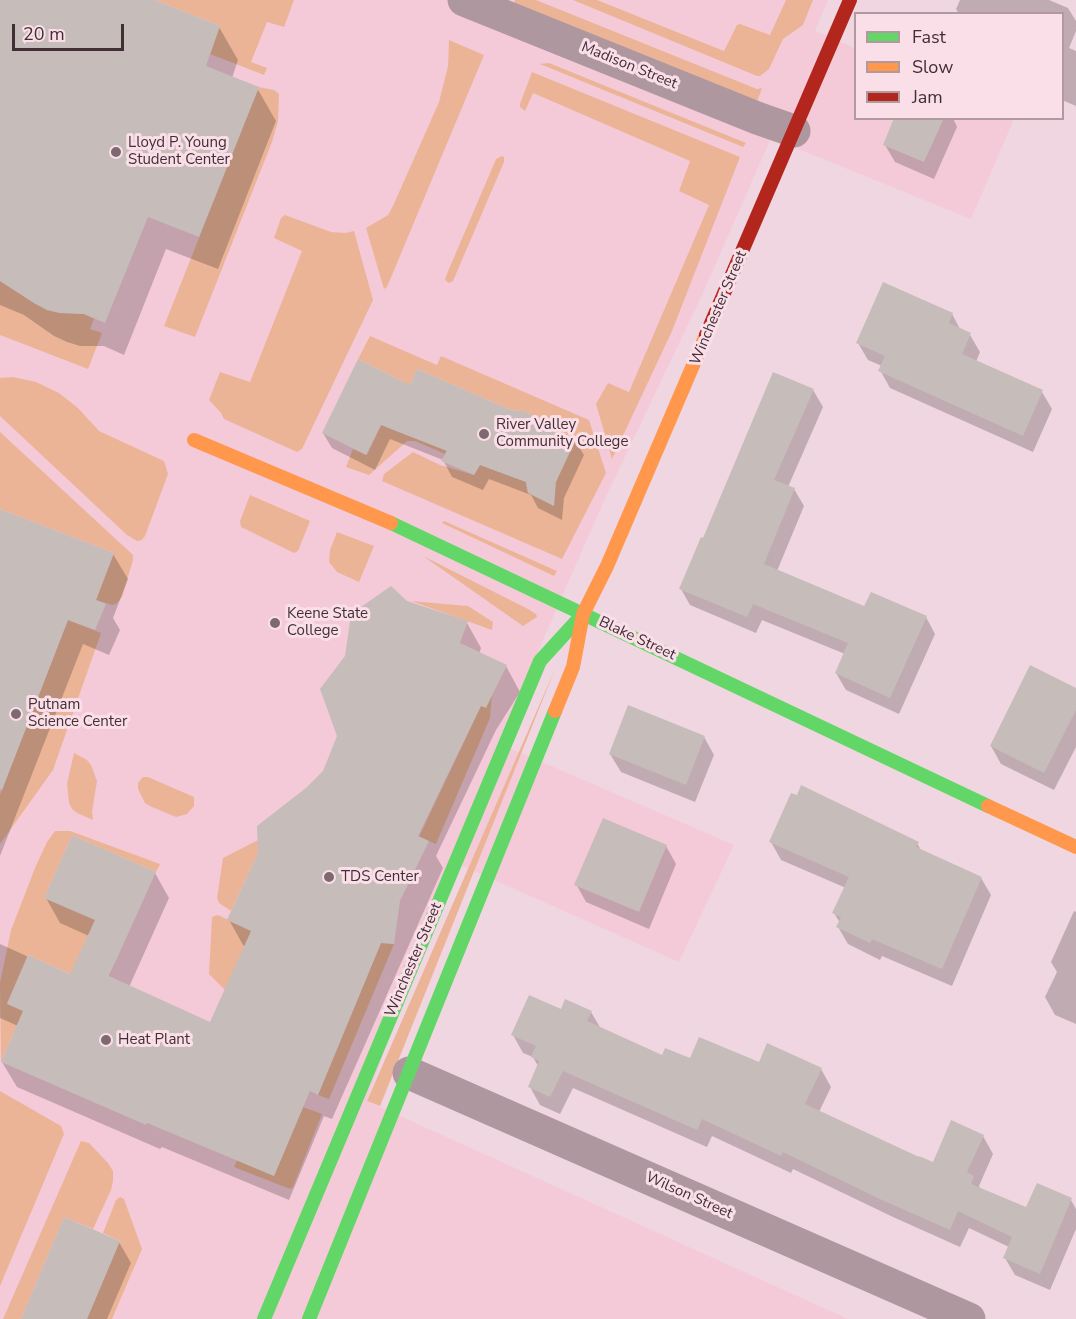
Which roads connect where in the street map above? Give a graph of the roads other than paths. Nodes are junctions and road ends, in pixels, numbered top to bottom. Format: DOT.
graph roads {
  1 [pos="464,0"];
  2 [pos="850,0"];
  3 [pos="794,131"];
  4 [pos="194,440"];
  5 [pos="583,614"];
  6 [pos="1076,847"];
  7 [pos="409,1073"];
  8 [pos="264,1319"];
  9 [pos="309,1319"];
  10 [pos="969,1319"];
  1 -- 3 [label="street, Madison Street"];
  2 -- 3 [label="street, Winchester Street"];
  3 -- 5 [label="street, Winchester Street"];
  4 -- 5 [label="street, Blake Street"];
  5 -- 6 [label="street, Blake Street"];
  5 -- 7 [label="street, Winchester Street"];
  5 -- 8 [label="street, Winchester Street"];
  7 -- 9 [label="street, Winchester Street"];
  7 -- 10 [label="street, Wilson Street"];
}
